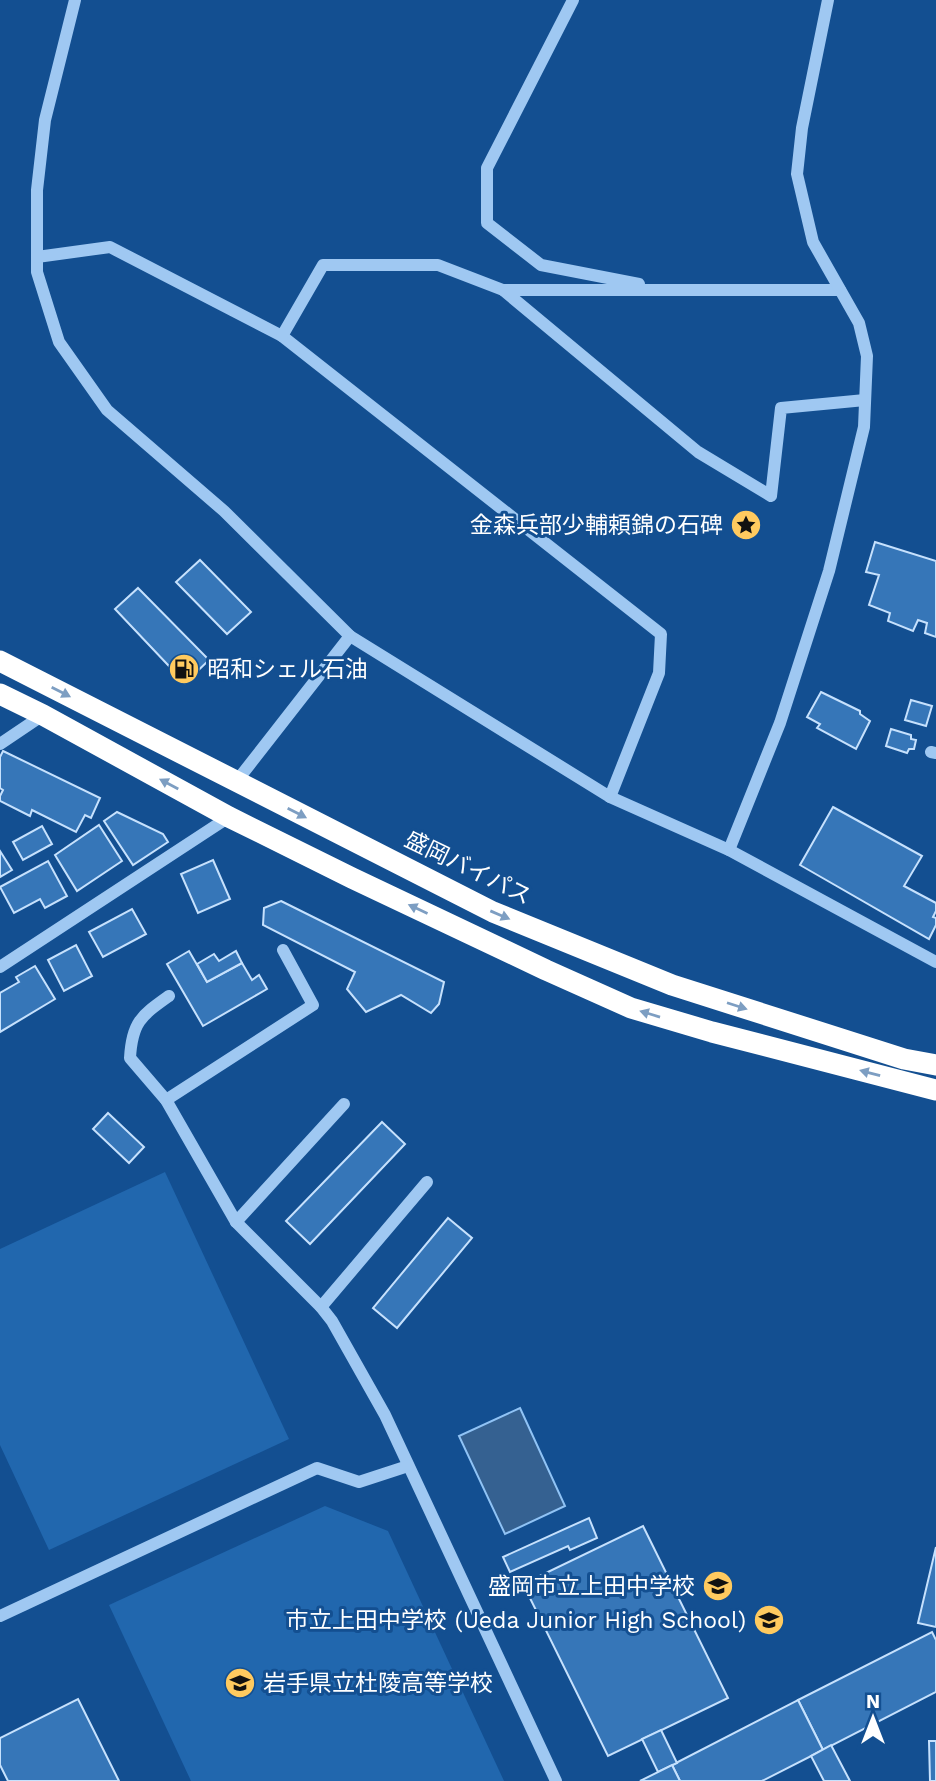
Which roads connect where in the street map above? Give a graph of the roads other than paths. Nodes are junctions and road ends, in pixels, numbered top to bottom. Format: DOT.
graph roads {
  1 [pos="75,0"];
  2 [pos="573,0"];
  3 [pos="828,0"];
  4 [pos="37,257"];
  5 [pos="503,290"];
  6 [pos="666,290"];
  7 [pos="840,290"];
  8 [pos="282,336"];
  9 [pos="865,400"];
  10 [pos="350,636"];
  11 [pos="0,661"];
  12 [pos="0,694"];
  13 [pos="43,715"];
  14 [pos="0,744"];
  15 [pos="236,782"];
  16 [pos="610,797"];
  17 [pos="229,817"];
  18 [pos="729,850"];
  19 [pos="283,950"];
  20 [pos="936,961"];
  21 [pos="0,967"];
  22 [pos="169,996"];
  23 [pos="936,1065"];
  24 [pos="936,1090"];
  25 [pos="166,1100"];
  26 [pos="344,1104"];
  27 [pos="427,1182"];
  28 [pos="236,1222"];
  29 [pos="321,1307"];
  30 [pos="408,1466"];
  31 [pos="0,1616"];
  32 [pos="556,1781"];
  1 -- 4 [label="street"];
  2 -- 6 [label="street"];
  3 -- 7 [label="street"];
  4 -- 8 [label="street"];
  4 -- 10 [label="street"];
  5 -- 6 [label="street"];
  5 -- 8 [label="street"];
  5 -- 9 [label="street"];
  6 -- 7 [label="street"];
  7 -- 9 [label="street"];
  8 -- 16 [label="street"];
  9 -- 18 [label="street"];
  10 -- 15 [label="street"];
  10 -- 16 [label="street"];
  11 -- 15 [label="highway, 盛岡バイパス, one-way"];
  12 -- 13 [label="highway"];
  13 -- 14 [label="street"];
  17 -- 13 [label="highway, one-way"];
  15 -- 23 [label="highway, 盛岡バイパス, one-way"];
  16 -- 18 [label="street"];
  17 -- 21 [label="street"];
  24 -- 17 [label="highway, one-way"];
  18 -- 20 [label="street"];
  19 -- 25 [label="street"];
  22 -- 25 [label="street"];
  25 -- 28 [label="street"];
  26 -- 28 [label="street"];
  27 -- 29 [label="street"];
  28 -- 29 [label="street"];
  29 -- 30 [label="street"];
  30 -- 31 [label="street"];
  30 -- 32 [label="street"];
}
